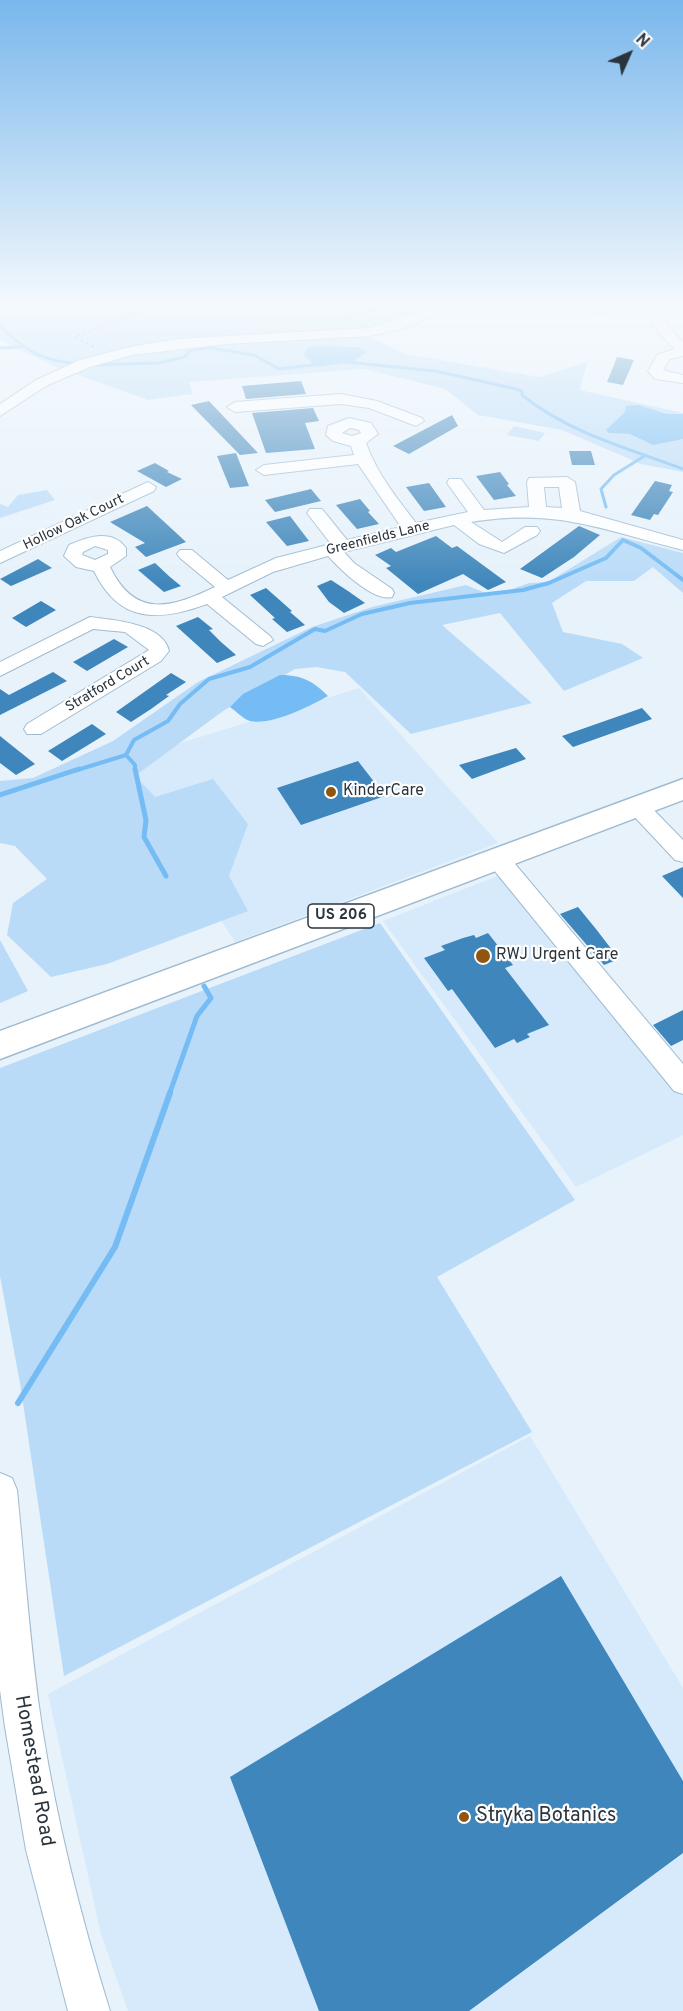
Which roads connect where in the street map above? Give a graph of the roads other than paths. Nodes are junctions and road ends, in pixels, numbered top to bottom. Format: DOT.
graph roads {
  1 [pos="15,400"];
  2 [pos="314,400"];
  3 [pos="331,400"];
  4 [pos="372,404"];
  5 [pos="235,407"];
  6 [pos="0,411"];
  7 [pos="416,421"];
  8 [pos="355,423"];
  9 [pos="357,441"];
  10 [pos="363,459"];
  11 [pos="264,470"];
  12 [pos="455,483"];
  13 [pos="148,487"];
  14 [pos="537,511"];
  15 [pos="316,513"];
  16 [pos="479,515"];
  17 [pos="572,515"];
  18 [pos="458,520"];
  19 [pos="59,530"];
  20 [pos="412,530"];
  21 [pos="531,531"];
  22 [pos="80,545"];
  23 [pos="683,545"];
  24 [pos="337,549"];
  25 [pos="186,554"];
  26 [pos="0,558"];
  27 [pos="100,565"];
  28 [pos="218,591"];
  29 [pos="385,593"];
  30 [pos="142,609"];
  31 [pos="130,627"];
  32 [pos="263,640"];
  33 [pos="0,670"];
  34 [pos="34,729"];
  35 [pos="683,789"];
  36 [pos="637,806"];
  37 [pos="683,854"];
  38 [pos="497,858"];
  39 [pos="0,1045"];
  40 [pos="683,1083"];
  41 [pos="0,1490"];
  42 [pos="89,2011"];
  1 -- 6 [label="street"];
  2 -- 5 [label="street"];
  3 -- 4 [label="street"];
  4 -- 7 [label="street"];
  4 -- 8 [label="street"];
  8 -- 9 [label="street"];
  8 -- 9 [label="street"];
  9 -- 10 [label="street"];
  10 -- 11 [label="street"];
  10 -- 20 [label="street"];
  12 -- 16 [label="street"];
  13 -- 19 [label="street, Hollow Oak Court"];
  14 -- 16 [label="street, Greenfields Lane"];
  14 -- 17 [label="street, Greenfields Lane"];
  14 -- 17 [label="street"];
  15 -- 24 [label="street"];
  16 -- 18 [label="street, Greenfields Lane"];
  17 -- 23 [label="street, Greenfields Lane"];
  18 -- 20 [label="street, Greenfields Lane"];
  18 -- 21 [label="street"];
  19 -- 22 [label="street"];
  19 -- 26 [label="street, Hollow Oak Court"];
  20 -- 24 [label="street, Greenfields Lane"];
  22 -- 27 [label="street"];
  22 -- 27 [label="street"];
  24 -- 28 [label="street, Greenfields Lane"];
  24 -- 29 [label="street"];
  25 -- 28 [label="street"];
  27 -- 30 [label="street"];
  28 -- 30 [label="street, Greenfields Lane"];
  28 -- 32 [label="street"];
  30 -- 31 [label="street"];
  31 -- 33 [label="street"];
  31 -- 34 [label="street, Stratford Court"];
  35 -- 36 [label="main road, US 206"];
  36 -- 37 [label="street"];
  36 -- 38 [label="main road, US 206"];
  38 -- 39 [label="main road, US 206"];
  38 -- 40 [label="street"];
  41 -- 42 [label="street, Homestead Road"];
}
